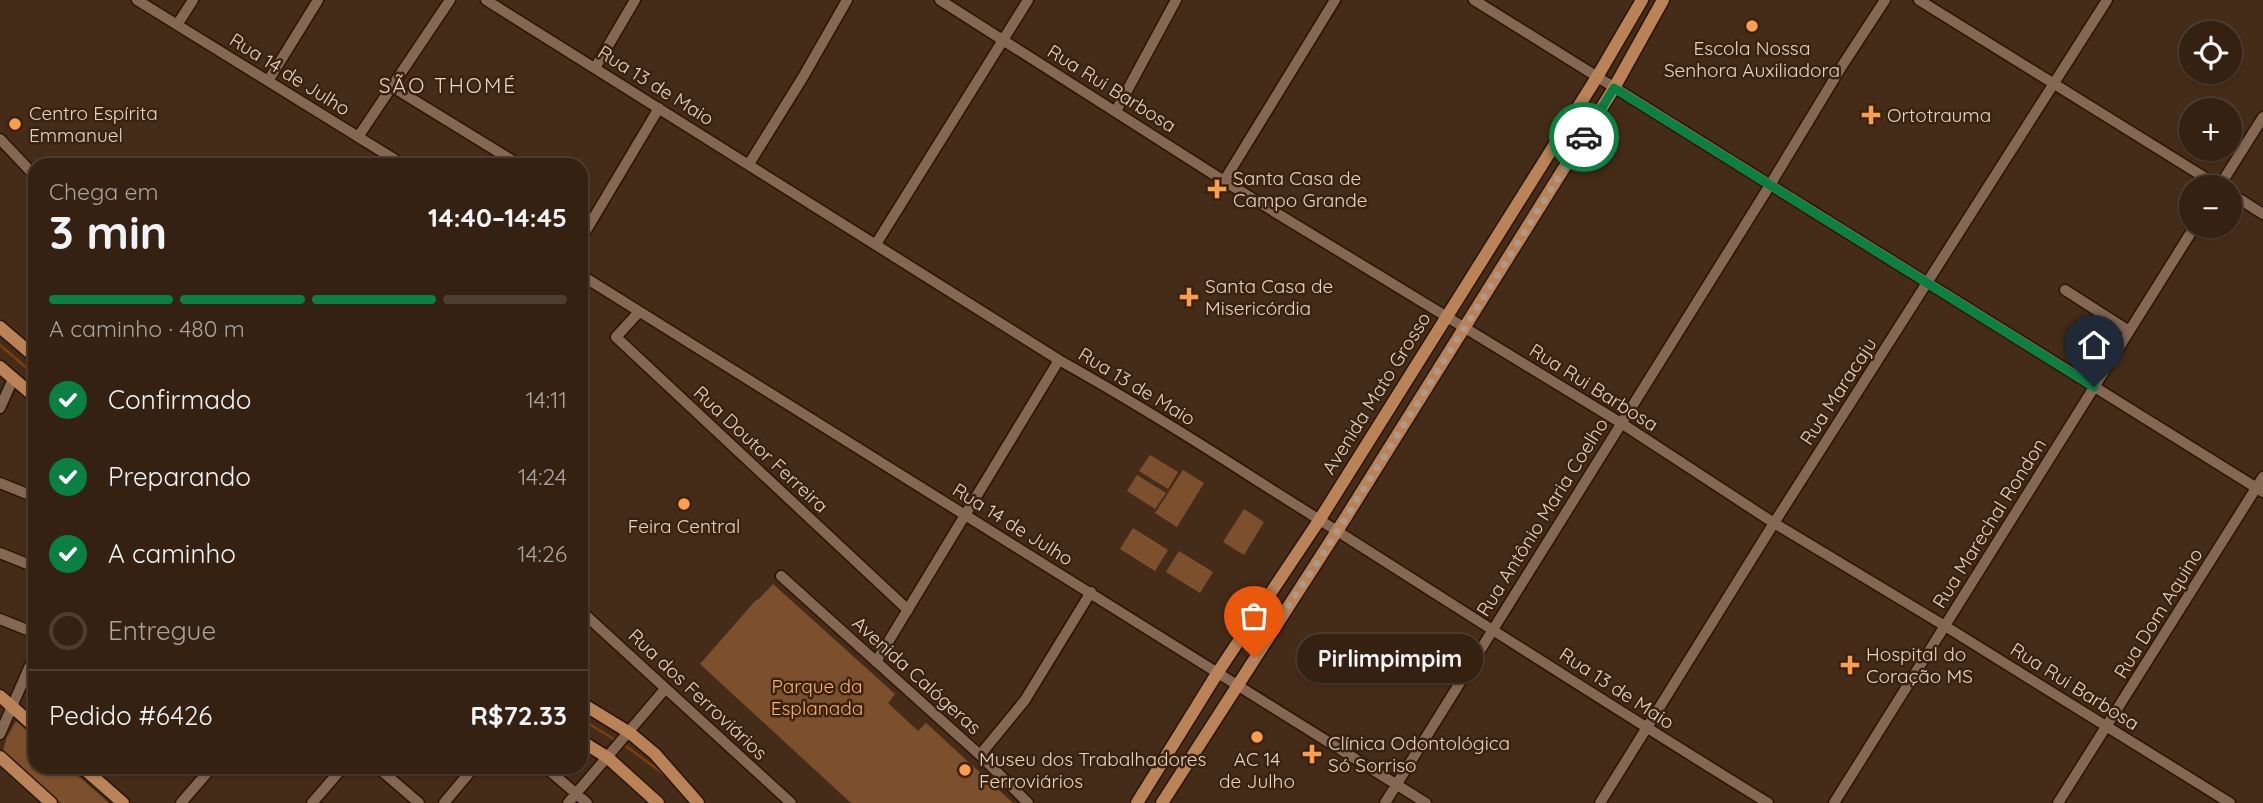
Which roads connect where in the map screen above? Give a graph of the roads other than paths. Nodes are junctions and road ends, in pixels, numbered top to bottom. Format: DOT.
graph roads {
  1 [pos="139,0"];
  2 [pos="192,0"];
  3 [pos="318,0"];
  4 [pos="450,0"];
  5 [pos="486,0"];
  6 [pos="635,0"];
  7 [pos="847,0"];
  8 [pos="940,0"];
  9 [pos="1028,0"];
  10 [pos="1177,0"];
  11 [pos="1335,0"];
  12 [pos="1474,0"];
  13 [pos="1642,0"];
  14 [pos="1663,0"];
  15 [pos="1885,0"];
  16 [pos="1919,0"];
  17 [pos="2107,0"];
  18 [pos="177,24"];
  19 [pos="1003,40"];
  20 [pos="595,68"];
  21 [pos="1597,77"];
  22 [pos="268,81"];
  23 [pos="2055,84"];
  24 [pos="391,86"];
  25 [pos="1614,88"];
  26 [pos="659,108"];
  27 [pos="1116,111"];
  28 [pos="2263,117"];
  29 [pos="358,137"];
  30 [pos="0,139"];
  31 [pos="392,158"];
  32 [pos="508,158"];
  33 [pos="749,164"];
  34 [pos="28,169"];
  35 [pos="2201,175"];
  36 [pos="2227,175"];
  37 [pos="1224,181"];
  38 [pos="1770,185"];
  39 [pos="2242,201"];
  40 [pos="2263,214"];
  41 [pos="588,227"];
  42 [pos="2187,238"];
  43 [pos="876,244"];
  44 [pos="588,279"];
  45 [pos="1927,283"];
  46 [pos="2065,290"];
  47 [pos="639,312"];
  48 [pos="1448,316"];
  49 [pos="1465,326"];
  50 [pos="0,327"];
  51 [pos="2129,331"];
  52 [pos="28,351"];
  53 [pos="1059,360"];
  54 [pos="0,368"];
  55 [pos="13,379"];
  56 [pos="2094,387"];
  57 [pos="28,391"];
  58 [pos="0,408"];
  59 [pos="1621,424"];
  60 [pos="2263,477"];
  61 [pos="0,482"];
  62 [pos="2260,490"];
  63 [pos="28,494"];
  64 [pos="965,515"];
  65 [pos="1321,519"];
  66 [pos="1774,523"];
  67 [pos="1338,530"];
  68 [pos="0,553"];
  69 [pos="28,564"];
  70 [pos="780,576"];
  71 [pos="1091,592"];
  72 [pos="908,610"];
  73 [pos="588,617"];
  74 [pos="0,619"];
  75 [pos="1945,625"];
  76 [pos="1493,629"];
  77 [pos="28,631"];
  78 [pos="876,662"];
  79 [pos="28,670"];
  80 [pos="1218,672"];
  81 [pos="1237,684"];
  82 [pos="665,689"];
  83 [pos="0,696"];
  84 [pos="12,707"];
  85 [pos="588,708"];
  86 [pos="28,721"];
  87 [pos="2107,726"];
  88 [pos="1647,728"];
  89 [pos="629,733"];
  90 [pos="0,734"];
  91 [pos="588,745"];
  92 [pos="980,755"];
  93 [pos="608,756"];
  94 [pos="0,757"];
  95 [pos="89,774"];
  96 [pos="206,774"];
  97 [pos="337,774"];
  98 [pos="385,774"];
  99 [pos="468,774"];
  100 [pos="553,774"];
  101 [pos="1397,785"];
  102 [pos="576,793"];
  103 [pos="51,803"];
  104 [pos="122,803"];
  105 [pos="181,803"];
  106 [pos="312,803"];
  107 [pos="419,803"];
  108 [pos="444,803"];
  109 [pos="568,803"];
  110 [pos="587,803"];
  111 [pos="658,803"];
  112 [pos="698,803"];
  113 [pos="791,803"];
  114 [pos="1028,803"];
  115 [pos="1137,803"];
  116 [pos="1162,803"];
  117 [pos="1385,803"];
  118 [pos="1426,803"];
  119 [pos="1600,803"];
  120 [pos="1768,803"];
  121 [pos="1834,803"];
  122 [pos="2058,803"];
  123 [pos="2230,803"];
  1 -- 18 [label="street, Rua 14 de Julho"];
  2 -- 18 [label="street"];
  3 -- 22 [label="street"];
  4 -- 24 [label="street"];
  5 -- 20 [label="street, Rua 13 de Maio"];
  6 -- 20 [label="street"];
  7 -- 33 [label="street"];
  8 -- 19 [label="street, Rua Rui Barbosa"];
  9 -- 19 [label="street"];
  10 -- 27 [label="street"];
  11 -- 37 [label="street"];
  12 -- 21 [label="street"];
  13 -- 21 [label="main road, Avenida Mato Grosso"];
  14 -- 25 [label="main road, Avenida Mato Grosso"];
  15 -- 38 [label="street, Rua Antônio Maria Coelho"];
  16 -- 23 [label="street"];
  17 -- 23 [label="street, Rua Maracaju"];
  18 -- 22 [label="street, Rua 14 de Julho"];
  19 -- 27 [label="street, Rua Rui Barbosa"];
  19 -- 43 [label="street"];
  20 -- 26 [label="street, Rua 13 de Maio"];
  21 -- 25 [label="street"];
  21 -- 48 [label="main road, Avenida Mato Grosso"];
  22 -- 29 [label="street, Rua 14 de Julho"];
  23 -- 35 [label="street"];
  23 -- 45 [label="street, Rua Maracaju"];
  24 -- 29 [label="street"];
  24 -- 32 [label="street"];
  25 -- 38 [label="street"];
  25 -- 49 [label="main road, Avenida Mato Grosso"];
  26 -- 33 [label="street, Rua 13 de Maio"];
  26 -- 41 [label="street"];
  27 -- 37 [label="street, Rua Rui Barbosa"];
  28 -- 36 [label="street"];
  29 -- 31 [label="street, Rua 14 de Julho"];
  30 -- 34 [label="street"];
  33 -- 43 [label="street, Rua 13 de Maio"];
  37 -- 48 [label="street, Rua Rui Barbosa"];
  38 -- 45 [label="street"];
  38 -- 59 [label="street, Rua Antônio Maria Coelho"];
  39 -- 40 [label="street"];
  42 -- 51 [label="street, Rua Marechal Rondon"];
  43 -- 53 [label="street, Rua 13 de Maio"];
  44 -- 47 [label="street, Rua 14 de Julho"];
  45 -- 56 [label="street"];
  45 -- 66 [label="street, Rua Maracaju"];
  46 -- 51 [label="street"];
  47 -- 64 [label="street, Rua 14 de Julho"];
  47 -- 72 [label="street, Rua Doutor Ferreira"];
  48 -- 49 [label="street, Rua Rui Barbosa"];
  48 -- 65 [label="main road, Avenida Mato Grosso"];
  49 -- 59 [label="street, Rua Rui Barbosa"];
  49 -- 67 [label="main road, Avenida Mato Grosso"];
  50 -- 52 [label="main road"];
  51 -- 56 [label="street, Rua Marechal Rondon"];
  53 -- 64 [label="street"];
  53 -- 65 [label="street, Rua 13 de Maio"];
  54 -- 55 [label="main road"];
  55 -- 57 [label="main road"];
  55 -- 58 [label="street"];
  56 -- 62 [label="street"];
  56 -- 75 [label="street, Rua Marechal Rondon"];
  59 -- 66 [label="street, Rua Rui Barbosa"];
  59 -- 76 [label="street, Rua Antônio Maria Coelho"];
  60 -- 62 [label="street, Rua Dom Aquino"];
  61 -- 63 [label="street"];
  62 -- 87 [label="street, Rua Dom Aquino"];
  64 -- 71 [label="street, Rua 14 de Julho"];
  64 -- 72 [label="street"];
  65 -- 67 [label="street, Rua 13 de Maio"];
  65 -- 80 [label="main road, Avenida Mato Grosso"];
  66 -- 75 [label="street, Rua Rui Barbosa"];
  66 -- 88 [label="street, Rua Maracaju"];
  67 -- 76 [label="street, Rua 13 de Maio"];
  67 -- 81 [label="main road, Avenida Mato Grosso"];
  68 -- 69 [label="street"];
  70 -- 78 [label="street, Avenida Calógeras"];
  71 -- 80 [label="street, Rua 14 de Julho"];
  71 -- 92 [label="street"];
  72 -- 78 [label="street"];
  73 -- 82 [label="street, Rua dos Ferroviários"];
  74 -- 77 [label="street"];
  75 -- 87 [label="street, Rua Rui Barbosa"];
  75 -- 121 [label="street, Rua Marechal Rondon"];
  76 -- 88 [label="street, Rua 13 de Maio"];
  76 -- 101 [label="street, Rua Antônio Maria Coelho"];
  78 -- 92 [label="street, Avenida Calógeras"];
  79 -- 84 [label="street"];
  80 -- 81 [label="street, Rua 14 de Julho"];
  80 -- 115 [label="main road, Avenida Mato Grosso"];
  81 -- 101 [label="street, Rua 14 de Julho"];
  81 -- 116 [label="main road, Avenida Mato Grosso"];
  82 -- 89 [label="street"];
  82 -- 113 [label="street, Rua dos Ferroviários"];
  83 -- 84 [label="main road"];
  84 -- 86 [label="main road"];
  84 -- 90 [label="street"];
  85 -- 89 [label="main road"];
  87 -- 122 [label="street, Rua Dom Aquino"];
  87 -- 123 [label="street, Rua Rui Barbosa"];
  88 -- 119 [label="street, Rua Maracaju"];
  88 -- 120 [label="street, Rua 13 de Maio"];
  89 -- 93 [label="street"];
  89 -- 112 [label="main road"];
  91 -- 93 [label="main road"];
  92 -- 114 [label="street, Avenida Calógeras"];
  93 -- 102 [label="street"];
  93 -- 111 [label="main road"];
  94 -- 103 [label="main road"];
  95 -- 104 [label="main road"];
  96 -- 105 [label="street"];
  97 -- 106 [label="street"];
  98 -- 107 [label="street"];
  99 -- 108 [label="street"];
  100 -- 102 [label="street"];
  101 -- 117 [label="street, Rua Antônio Maria Coelho"];
  101 -- 118 [label="street, Rua 14 de Julho"];
  102 -- 109 [label="street"];
  102 -- 110 [label="street"];
}
